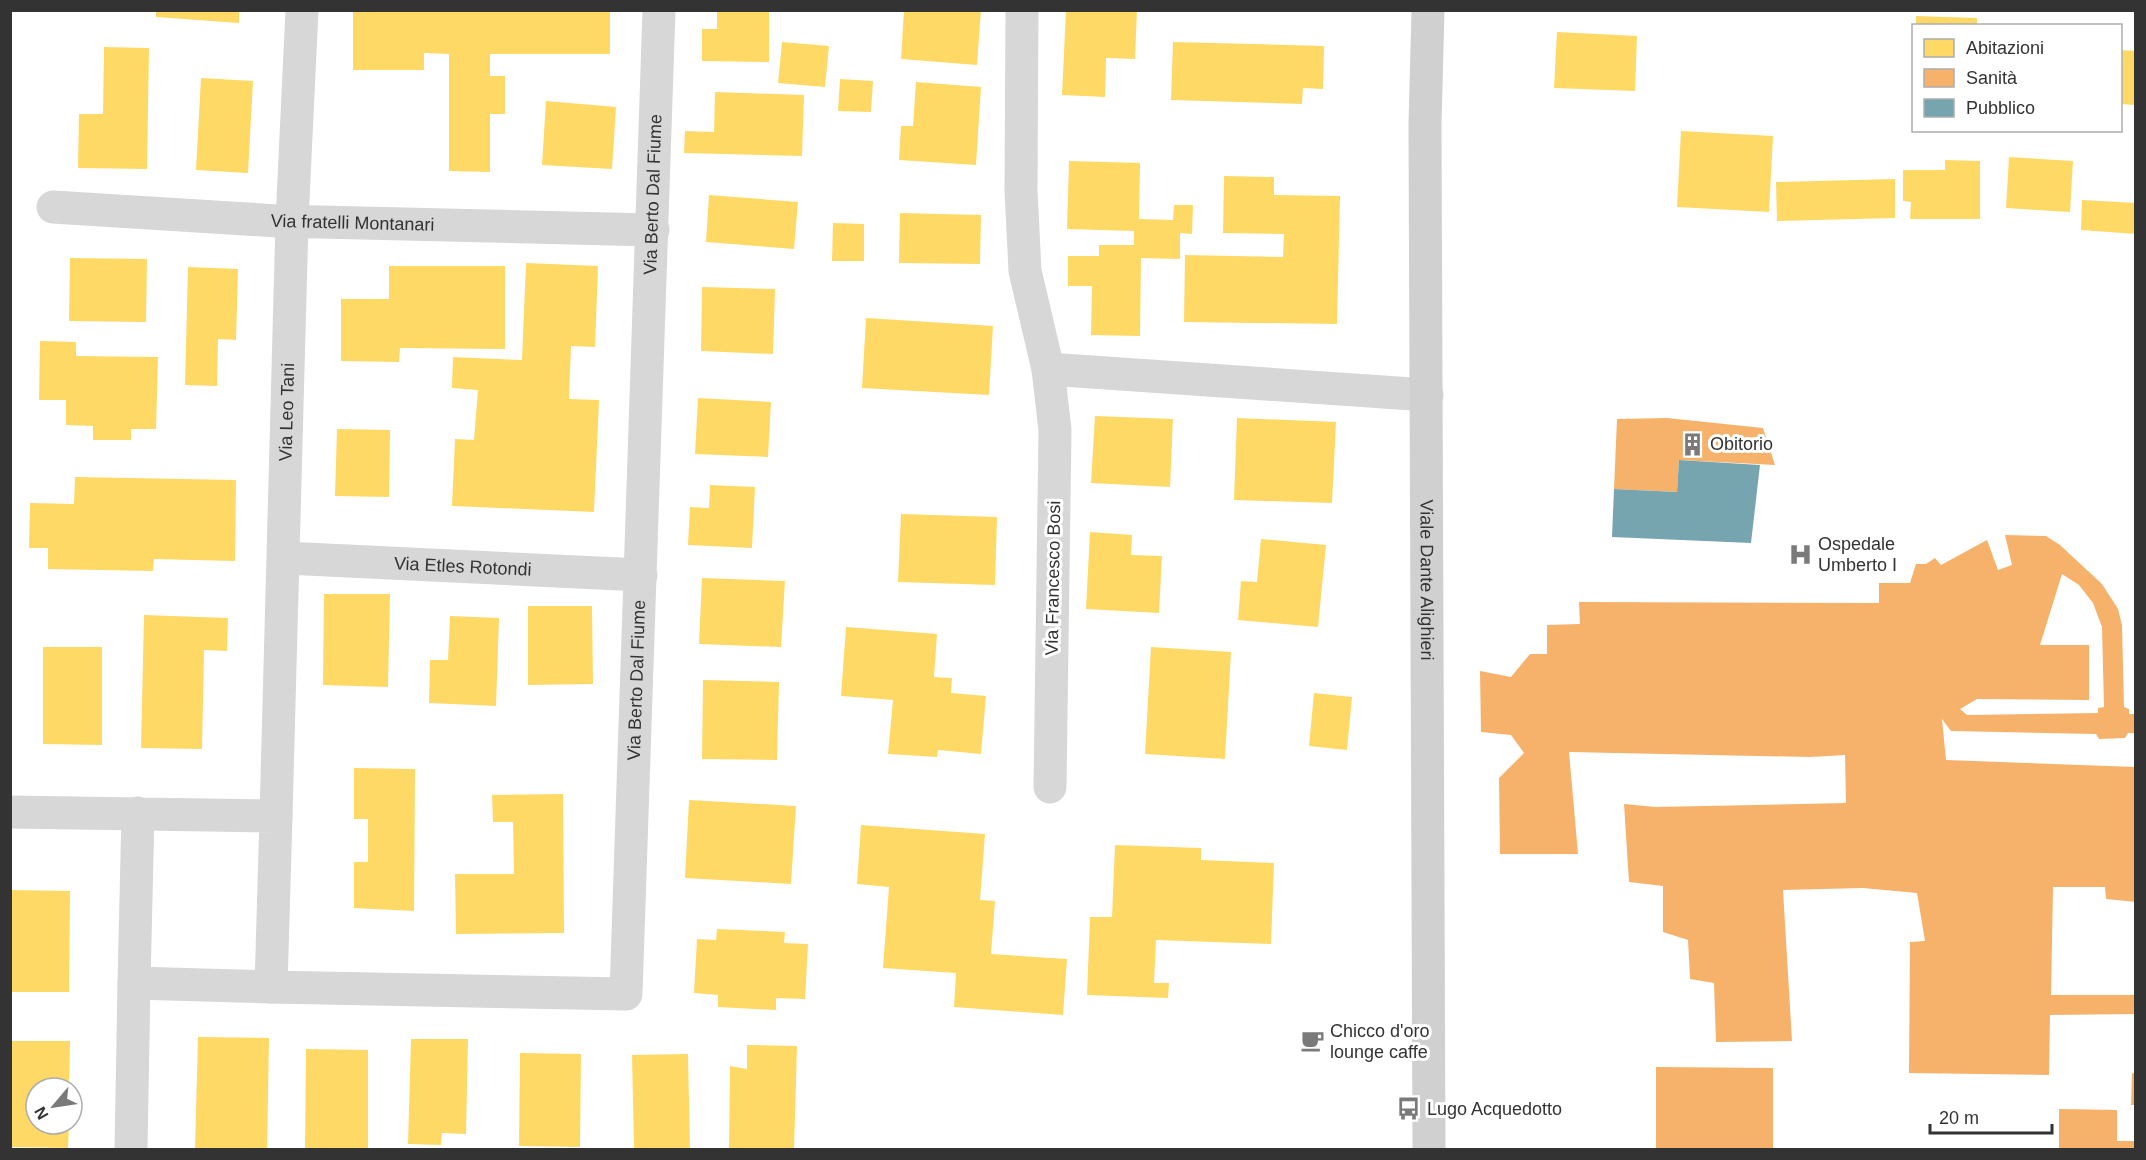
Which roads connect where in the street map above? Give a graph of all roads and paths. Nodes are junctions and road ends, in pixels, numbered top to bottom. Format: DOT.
graph roads {
  1 [pos="303,10"];
  2 [pos="659,10"];
  3 [pos="1022,10"];
  4 [pos="1428,10"];
  5 [pos="53,207"];
  6 [pos="292,221"];
  7 [pos="653,230"];
  8 [pos="1048,369"];
  9 [pos="1427,395"];
  10 [pos="285,558"];
  11 [pos="641,575"];
  12 [pos="1050,787"];
  13 [pos="10,812"];
  14 [pos="138,813"];
  15 [pos="276,816"];
  16 [pos="134,983"];
  17 [pos="271,987"];
  18 [pos="131,1149"];
  19 [pos="1429,1149"];
  1 -- 6 [label="street, Via Leo Tani"];
  2 -- 7 [label="street, Via Berto Dal Fiume"];
  3 -- 8 [label="street, Via Francesco Bosi"];
  4 -- 9 [label="street, Viale Dante Alighieri"];
  5 -- 6 [label="street, Via fratelli Montanari"];
  6 -- 7 [label="street, Via fratelli Montanari"];
  6 -- 10 [label="street, Via Leo Tani"];
  7 -- 11 [label="street, Via Berto Dal Fiume"];
  8 -- 9 [label="street"];
  8 -- 12 [label="street, Via Francesco Bosi"];
  9 -- 19 [label="street, Viale Dante Alighieri"];
  10 -- 11 [label="street, Via Etles Rotondi"];
  10 -- 15 [label="street, Via Leo Tani"];
  11 -- 17 [label="street, Via Berto Dal Fiume"];
  13 -- 14 [label="street"];
  14 -- 15 [label="street"];
  14 -- 16 [label="street"];
  15 -- 17 [label="street, Via Leo Tani"];
  16 -- 17 [label="street"];
  16 -- 18 [label="street"];
}
